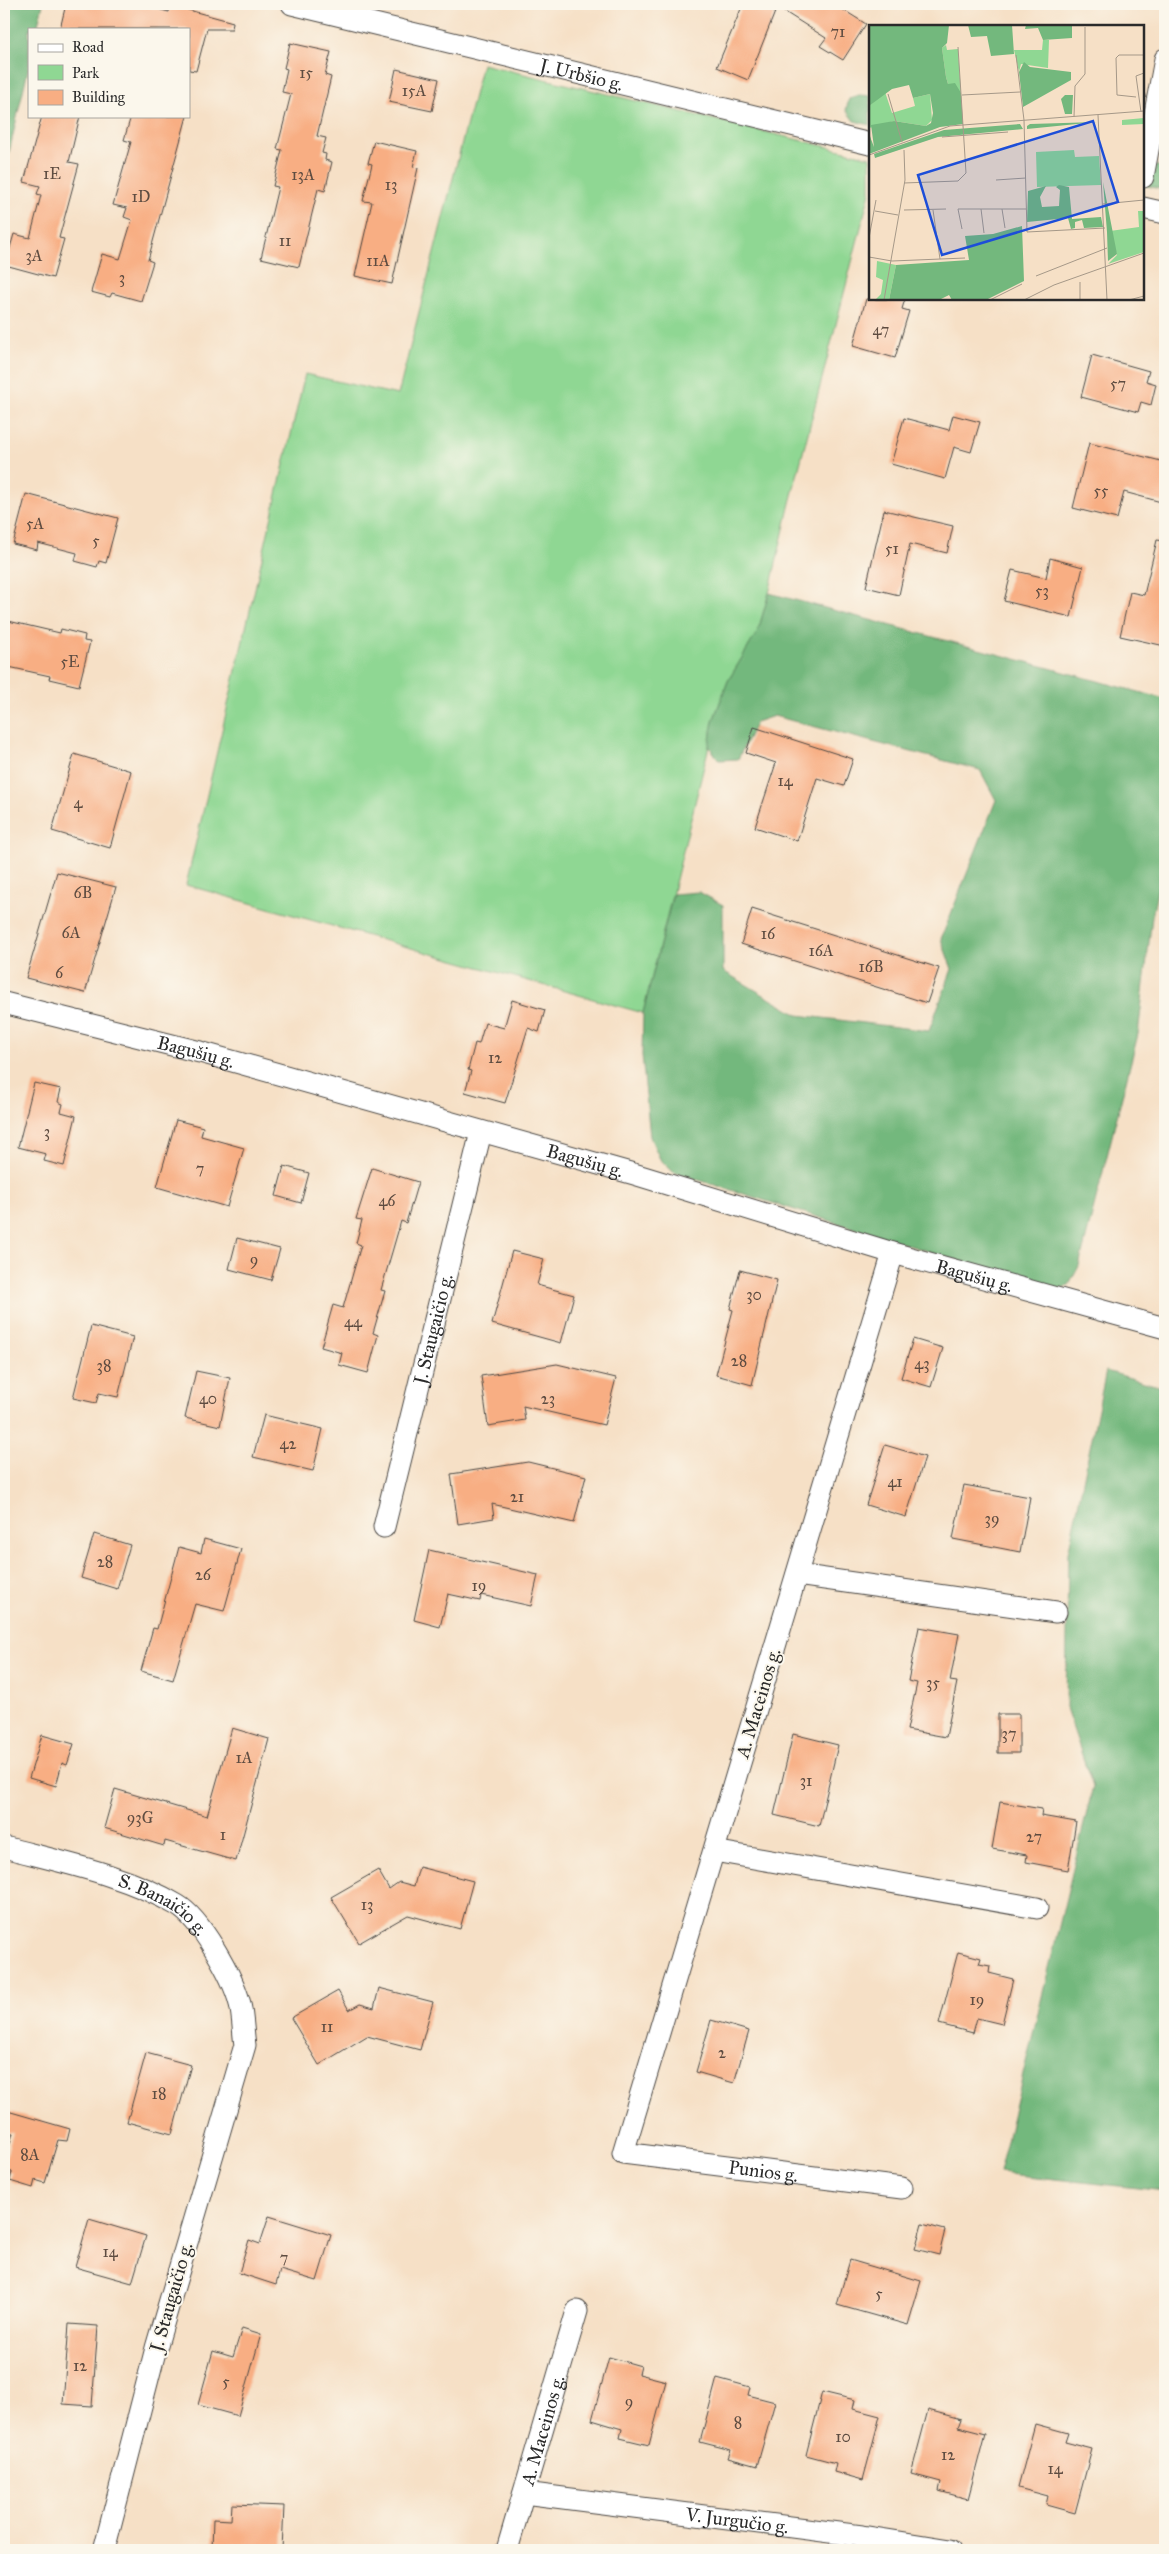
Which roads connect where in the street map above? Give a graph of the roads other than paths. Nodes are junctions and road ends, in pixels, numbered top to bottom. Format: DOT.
graph roads {
  1 [pos="292,4"];
  2 [pos="1165,59"];
  3 [pos="869,144"];
  4 [pos="1144,172"];
  5 [pos="1144,208"];
  6 [pos="1165,213"];
  7 [pos="4,1003"];
  8 [pos="481,1132"];
  9 [pos="893,1253"];
  10 [pos="1165,1328"];
  11 [pos="384,1527"];
  12 [pos="797,1575"];
  13 [pos="1056,1612"];
  14 [pos="4,1847"];
  15 [pos="714,1851"];
  16 [pos="1037,1908"];
  17 [pos="245,2045"];
  18 [pos="623,2153"];
  19 [pos="902,2188"];
  20 [pos="577,2311"];
  21 [pos="524,2493"];
  22 [pos="104,2550"];
  23 [pos="507,2550"];
  24 [pos="950,2550"];
  1 -- 3 [label="street, J. Urbšio g."];
  2 -- 4 [label="street"];
  5 -- 6 [label="street"];
  7 -- 8 [label="street, Bagušių g."];
  8 -- 9 [label="street, Bagušių g."];
  8 -- 11 [label="street, J. Staugaičio g."];
  9 -- 10 [label="street, Bagušių g."];
  9 -- 12 [label="street, A. Maceinos g."];
  12 -- 13 [label="street"];
  12 -- 15 [label="street, A. Maceinos g."];
  14 -- 17 [label="street, S. Banaičio g."];
  15 -- 16 [label="street"];
  15 -- 18 [label="street, A. Maceinos g."];
  17 -- 22 [label="street, J. Staugaičio g."];
  18 -- 19 [label="street, Punios g."];
  20 -- 21 [label="street, A. Maceinos g."];
  21 -- 23 [label="street, A. Maceinos g."];
  21 -- 24 [label="street, V. Jurgučio g."];
}
